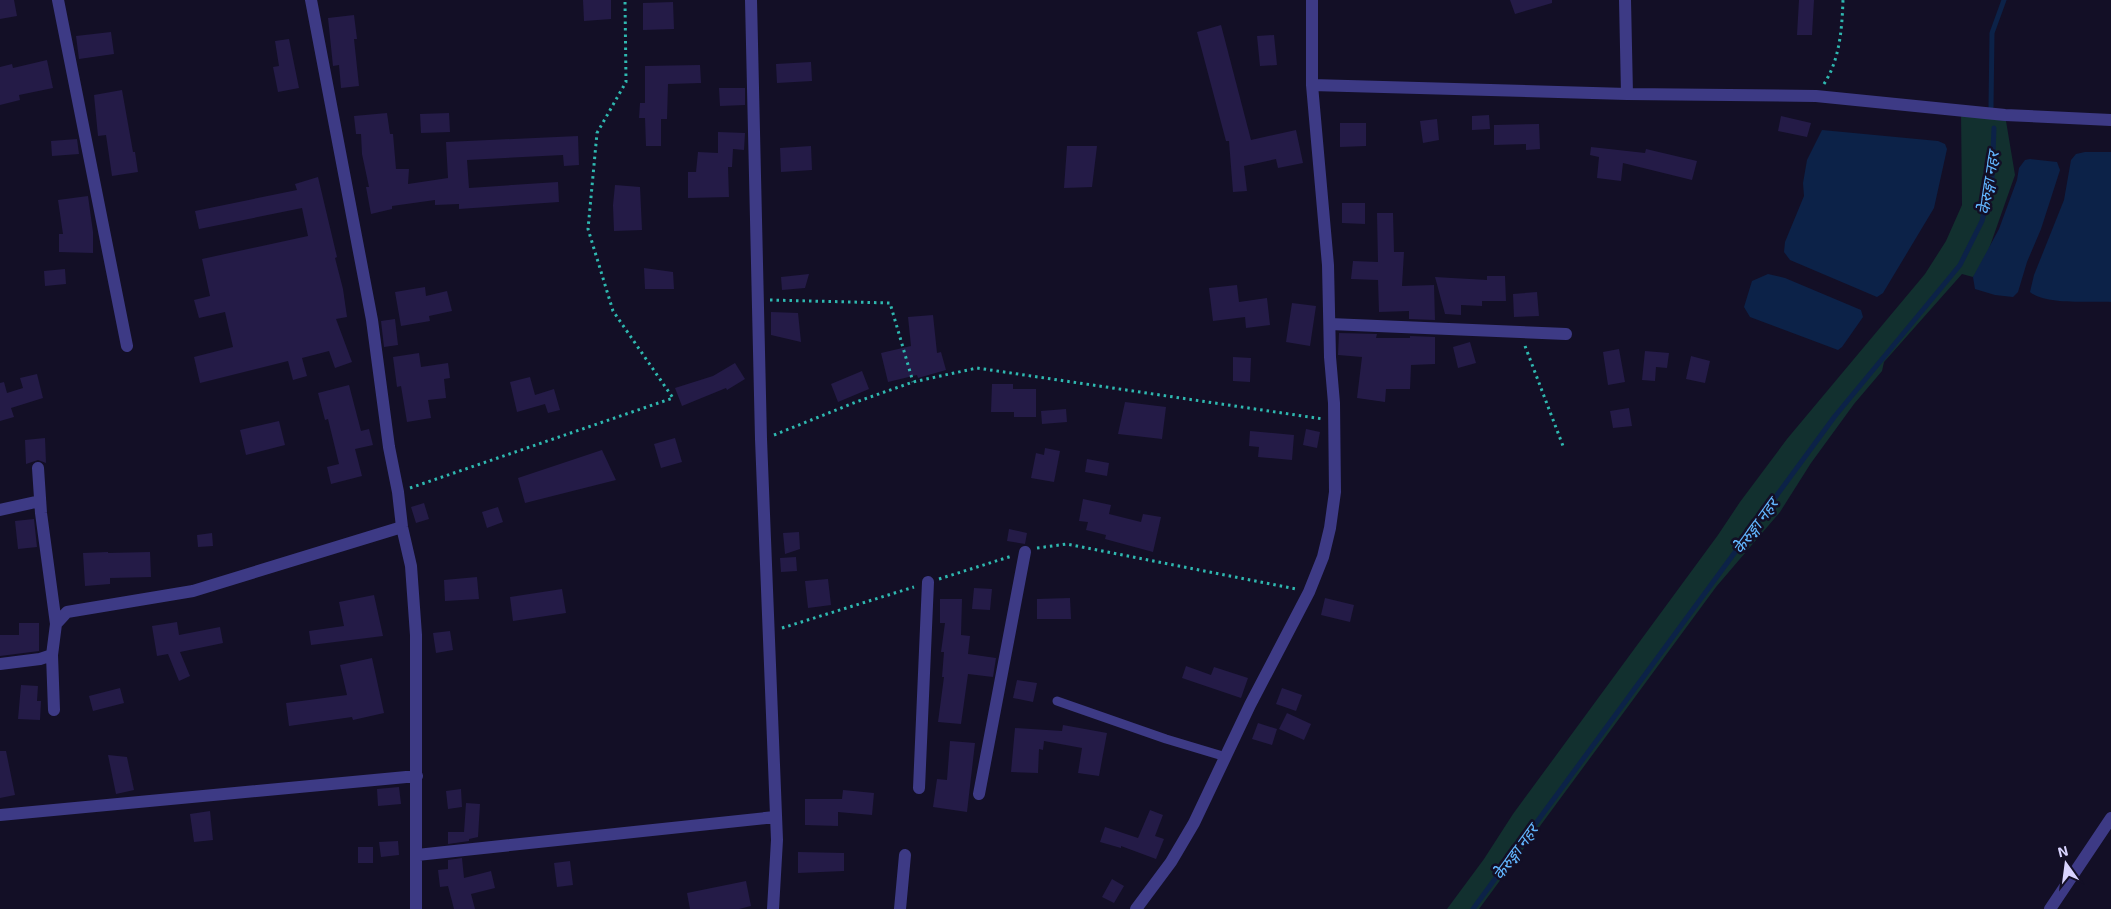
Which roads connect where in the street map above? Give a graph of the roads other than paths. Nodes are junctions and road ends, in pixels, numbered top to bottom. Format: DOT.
graph roads {
  1 [pos="58,0"];
  2 [pos="311,0"];
  3 [pos="751,0"];
  4 [pos="1312,0"];
  5 [pos="1625,0"];
  6 [pos="1312,85"];
  7 [pos="1627,94"];
  8 [pos="2111,120"];
  9 [pos="1330,324"];
  10 [pos="1566,334"];
  11 [pos="127,346"];
  12 [pos="38,468"];
  13 [pos="40,501"];
  14 [pos="0,510"];
  15 [pos="402,527"];
  16 [pos="1025,552"];
  17 [pos="928,582"];
  18 [pos="56,624"];
  19 [pos="52,655"];
  20 [pos="0,664"];
  21 [pos="1057,701"];
  22 [pos="54,710"];
  23 [pos="1226,757"];
  24 [pos="417,776"];
  25 [pos="919,788"];
  26 [pos="979,794"];
  27 [pos="0,815"];
  28 [pos="775,818"];
  29 [pos="2111,818"];
  30 [pos="417,855"];
  31 [pos="905,855"];
  32 [pos="416,909"];
  33 [pos="773,909"];
  34 [pos="900,909"];
  35 [pos="1136,909"];
  36 [pos="2050,909"];
  1 -- 11 [label="street"];
  2 -- 15 [label="street"];
  3 -- 28 [label="street"];
  4 -- 6 [label="street"];
  5 -- 7 [label="street"];
  6 -- 7 [label="street"];
  6 -- 9 [label="street"];
  7 -- 8 [label="street"];
  9 -- 10 [label="street"];
  9 -- 23 [label="street"];
  12 -- 13 [label="street"];
  13 -- 14 [label="street"];
  13 -- 18 [label="street"];
  15 -- 18 [label="street"];
  15 -- 24 [label="street"];
  16 -- 26 [label="street"];
  17 -- 25 [label="street"];
  18 -- 19 [label="street"];
  19 -- 20 [label="street"];
  19 -- 22 [label="street"];
  21 -- 23 [label="lane"];
  23 -- 35 [label="street"];
  24 -- 27 [label="street"];
  24 -- 30 [label="street"];
  28 -- 30 [label="street"];
  28 -- 33 [label="street"];
  29 -- 36 [label="street"];
  30 -- 32 [label="street"];
  31 -- 34 [label="street"];
}
